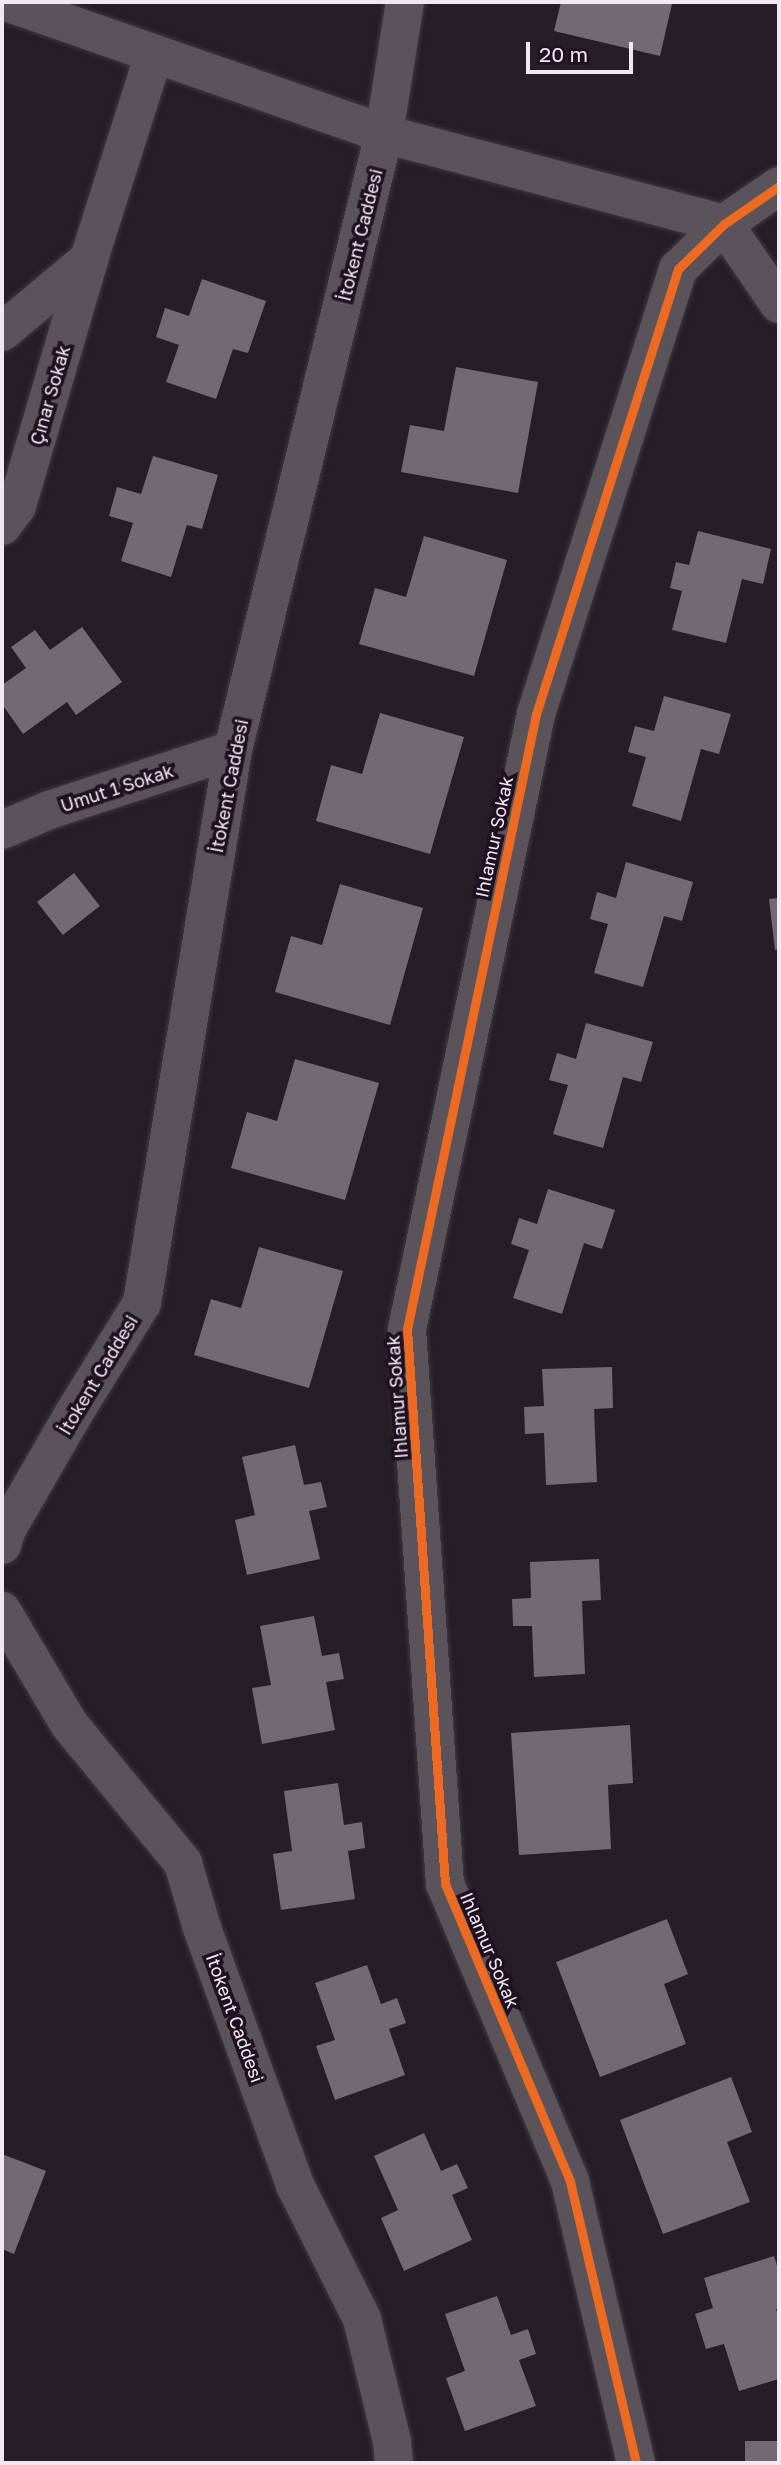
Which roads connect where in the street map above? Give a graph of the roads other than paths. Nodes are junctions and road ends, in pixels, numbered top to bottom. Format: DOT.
graph roads {
  1 [pos="6,2"];
  2 [pos="405,2"];
  3 [pos="154,54"];
  4 [pos="384,134"];
  5 [pos="779,186"];
  6 [pos="724,224"];
  7 [pos="89,259"];
  8 [pos="779,304"];
  9 [pos="2,332"];
  10 [pos="2,526"];
  11 [pos="233,750"];
  12 [pos="2,830"];
  13 [pos="2,1545"];
  14 [pos="2,1611"];
  15 [pos="394,2463"];
  16 [pos="636,2463"];
  1 -- 3 [label="street"];
  2 -- 4 [label="street, İtokent Caddesi"];
  3 -- 4 [label="street"];
  3 -- 7 [label="street, Çınar Sokak"];
  4 -- 6 [label="street"];
  4 -- 11 [label="street, İtokent Caddesi"];
  5 -- 6 [label="street, Ihlamur Sokak"];
  6 -- 8 [label="street"];
  6 -- 16 [label="street, Ihlamur Sokak"];
  7 -- 9 [label="street"];
  7 -- 10 [label="street, Çınar Sokak"];
  11 -- 12 [label="street, Umut 1 Sokak"];
  11 -- 13 [label="street, İtokent Caddesi"];
  14 -- 15 [label="street, İtokent Caddesi"];
}
